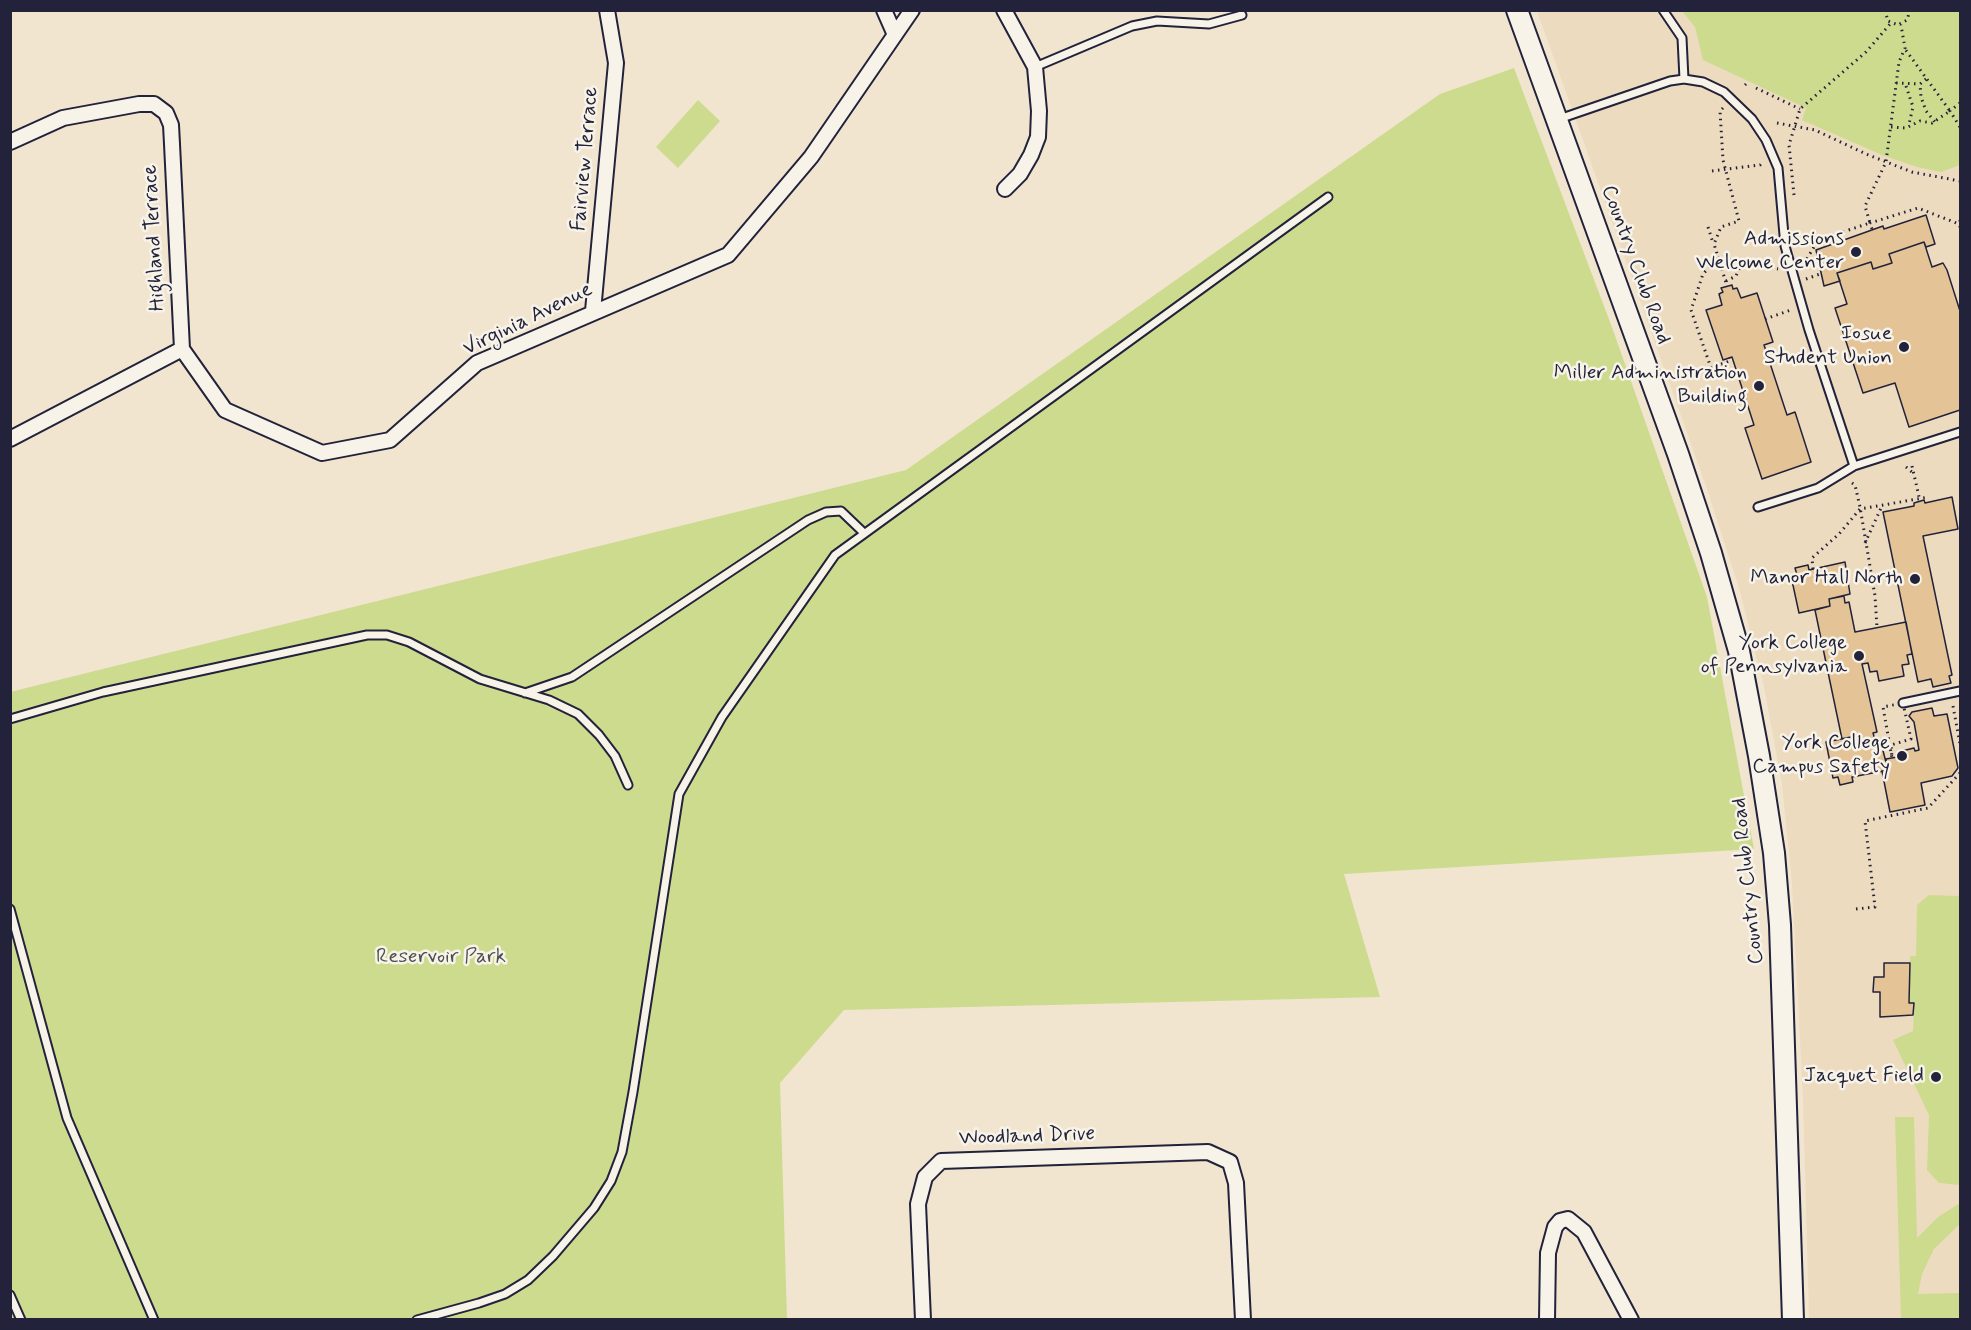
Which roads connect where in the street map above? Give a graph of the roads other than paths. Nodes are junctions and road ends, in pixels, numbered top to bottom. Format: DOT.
graph roads {
  1 [pos="607,10"];
  2 [pos="884,10"];
  3 [pos="912,10"];
  4 [pos="1004,10"];
  5 [pos="1516,10"];
  6 [pos="1663,10"];
  7 [pos="1242,15"];
  8 [pos="895,34"];
  9 [pos="1035,67"];
  10 [pos="1684,79"];
  11 [pos="1557,120"];
  12 [pos="10,142"];
  13 [pos="1005,189"];
  14 [pos="1328,197"];
  15 [pos="593,311"];
  16 [pos="182,349"];
  17 [pos="1960,432"];
  18 [pos="10,439"];
  19 [pos="1854,466"];
  20 [pos="1758,507"];
  21 [pos="864,533"];
  22 [pos="1960,691"];
  23 [pos="525,693"];
  24 [pos="1903,703"];
  25 [pos="10,719"];
  26 [pos="628,785"];
  27 [pos="10,909"];
  28 [pos="10,1295"];
  29 [pos="21,1320"];
  30 [pos="154,1320"];
  31 [pos="417,1320"];
  32 [pos="922,1320"];
  33 [pos="1243,1320"];
  34 [pos="1546,1320"];
  35 [pos="1631,1320"];
  36 [pos="1793,1320"];
  1 -- 15 [label="street, Fairview Terrace"];
  2 -- 8 [label="street"];
  3 -- 8 [label="street, Virginia Avenue"];
  4 -- 9 [label="street"];
  5 -- 11 [label="main road, Country Club Road"];
  6 -- 10 [label="lane"];
  7 -- 9 [label="lane"];
  8 -- 15 [label="street, Virginia Avenue"];
  9 -- 13 [label="street"];
  10 -- 11 [label="lane"];
  10 -- 19 [label="lane"];
  11 -- 36 [label="main road, Country Club Road"];
  12 -- 16 [label="street, Highland Terrace"];
  14 -- 21 [label="lane"];
  15 -- 16 [label="street, Virginia Avenue"];
  16 -- 18 [label="street"];
  17 -- 19 [label="lane"];
  19 -- 20 [label="lane"];
  21 -- 23 [label="lane"];
  21 -- 31 [label="lane"];
  22 -- 24 [label="lane"];
  23 -- 25 [label="lane"];
  23 -- 26 [label="lane"];
  27 -- 30 [label="lane"];
  28 -- 29 [label="lane"];
  32 -- 33 [label="street, Woodland Drive"];
  34 -- 35 [label="street"];
}
